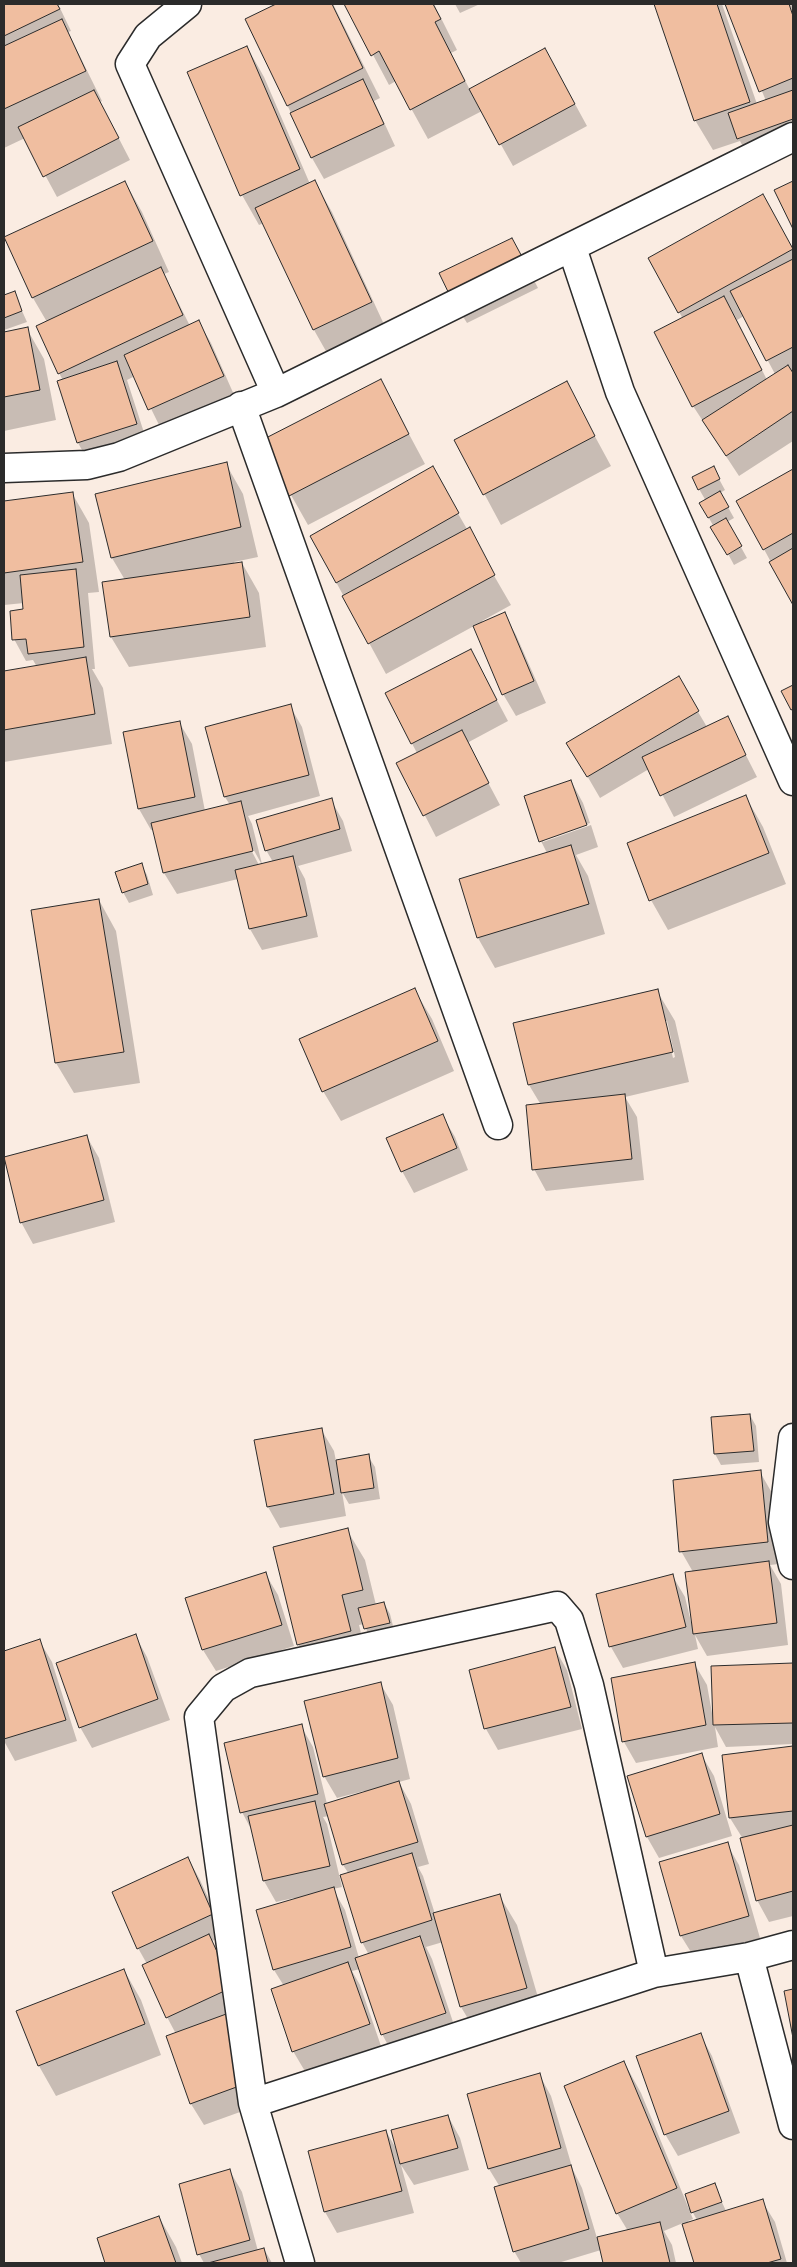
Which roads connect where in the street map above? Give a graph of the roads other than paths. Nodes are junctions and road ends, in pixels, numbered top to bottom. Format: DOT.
graph roads {
  1 [pos="187,4"];
  2 [pos="793,137"];
  3 [pos="572,248"];
  4 [pos="276,393"];
  5 [pos="241,406"];
  6 [pos="4,468"];
  7 [pos="793,781"];
  8 [pos="498,1125"];
  9 [pos="793,1438"];
  10 [pos="793,1565"];
  11 [pos="793,1946"];
  12 [pos="749,1957"];
  13 [pos="654,1973"];
  14 [pos="253,2103"];
  15 [pos="793,2125"];
  16 [pos="300,2263"];
  1 -- 4 [label="street"];
  2 -- 3 [label="street"];
  3 -- 4 [label="street"];
  3 -- 7 [label="street"];
  4 -- 5 [label="street"];
  5 -- 6 [label="street"];
  5 -- 8 [label="street"];
  9 -- 10 [label="street"];
  11 -- 12 [label="street"];
  12 -- 13 [label="street"];
  12 -- 15 [label="street"];
  13 -- 14 [label="street"];
  13 -- 14 [label="street"];
  14 -- 16 [label="street"];
}
